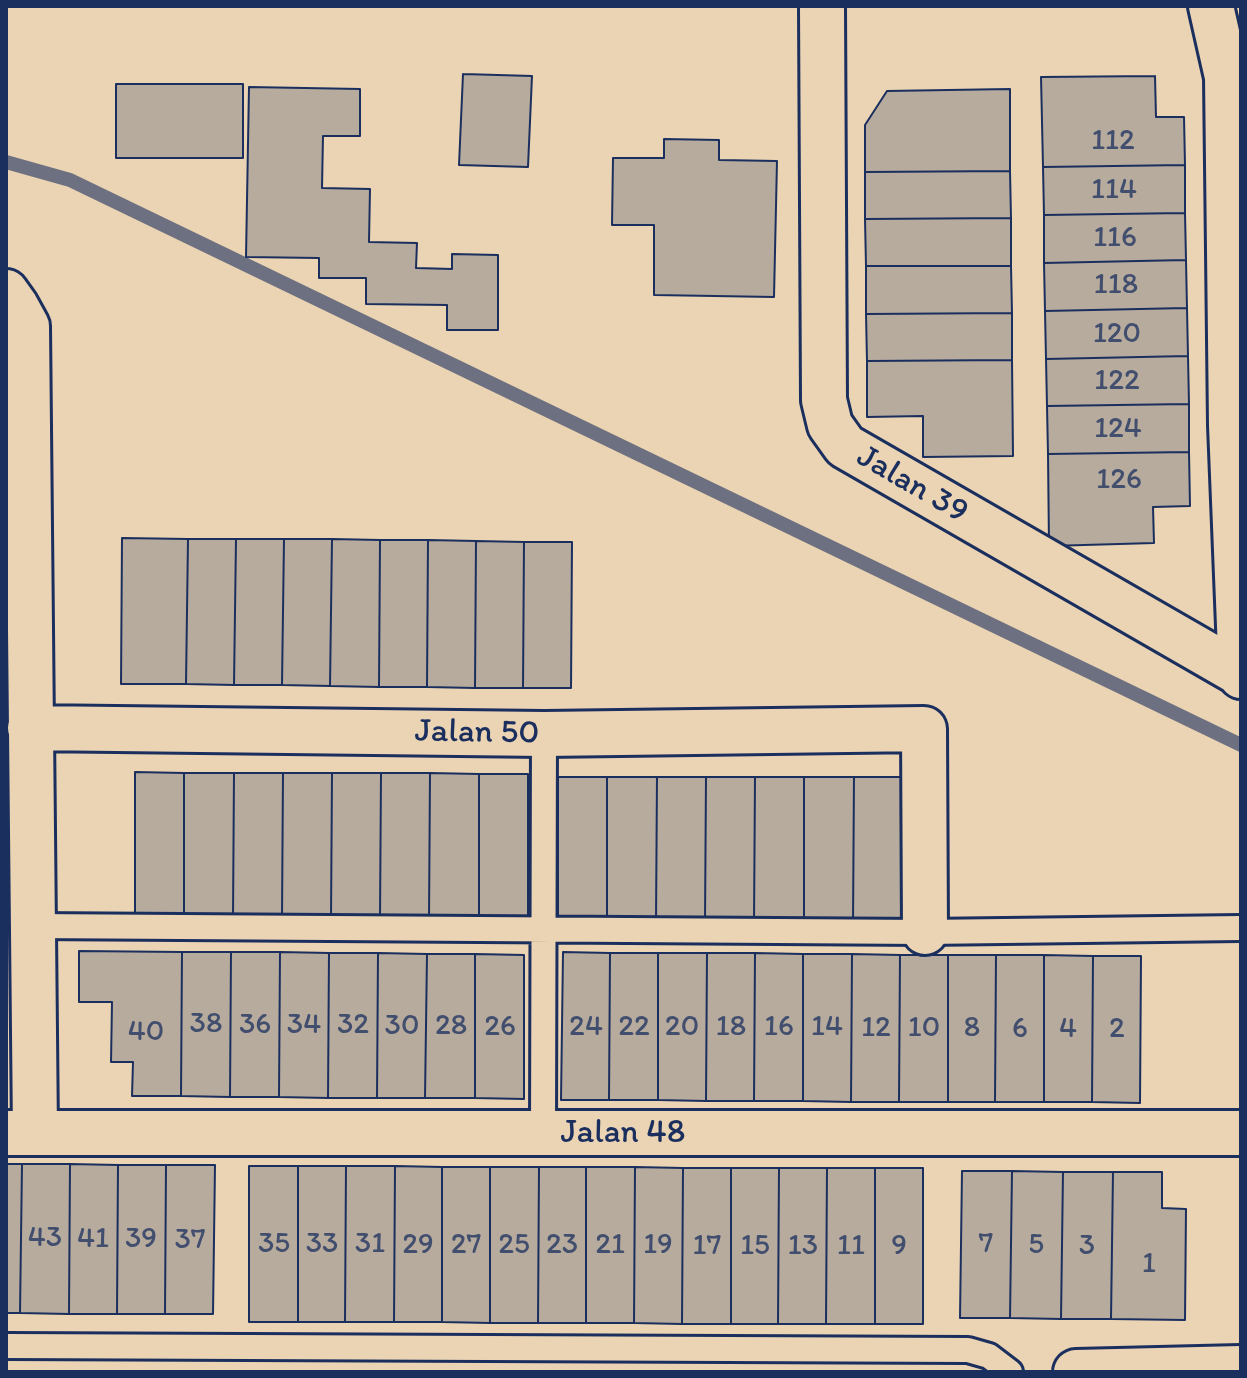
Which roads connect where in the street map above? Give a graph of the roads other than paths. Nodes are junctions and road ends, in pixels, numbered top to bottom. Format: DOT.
graph roads {
  1 [pos="822,6"];
  2 [pos="1211,6"];
  3 [pos="1235,239"];
  4 [pos="6,292"];
  5 [pos="1236,425"];
  6 [pos="1241,675"];
  7 [pos="30,728"];
  8 [pos="544,734"];
  9 [pos="32,926"];
  10 [pos="1241,928"];
  11 [pos="544,930"];
  12 [pos="925,932"];
  13 [pos="20,1133"];
  14 [pos="543,1133"];
  15 [pos="1241,1133"];
  16 [pos="6,1346"];
  17 [pos="1241,1368"];
  18 [pos="1010,1372"];
  19 [pos="1076,1372"];
  1 -- 6 [label="street, Jalan 39"];
  2 -- 3 [label="street"];
  3 -- 5 [label="street"];
  4 -- 7 [label="street"];
  5 -- 6 [label="street"];
  7 -- 8 [label="street, Jalan 50"];
  7 -- 9 [label="street"];
  8 -- 11 [label="lane"];
  8 -- 12 [label="street, Jalan 50"];
  9 -- 11 [label="lane"];
  9 -- 13 [label="street"];
  10 -- 12 [label="lane"];
  11 -- 12 [label="lane"];
  11 -- 14 [label="lane"];
  13 -- 14 [label="street, Jalan 48"];
  14 -- 15 [label="street, Jalan 48"];
  16 -- 18 [label="lane"];
  17 -- 19 [label="street"];
}
